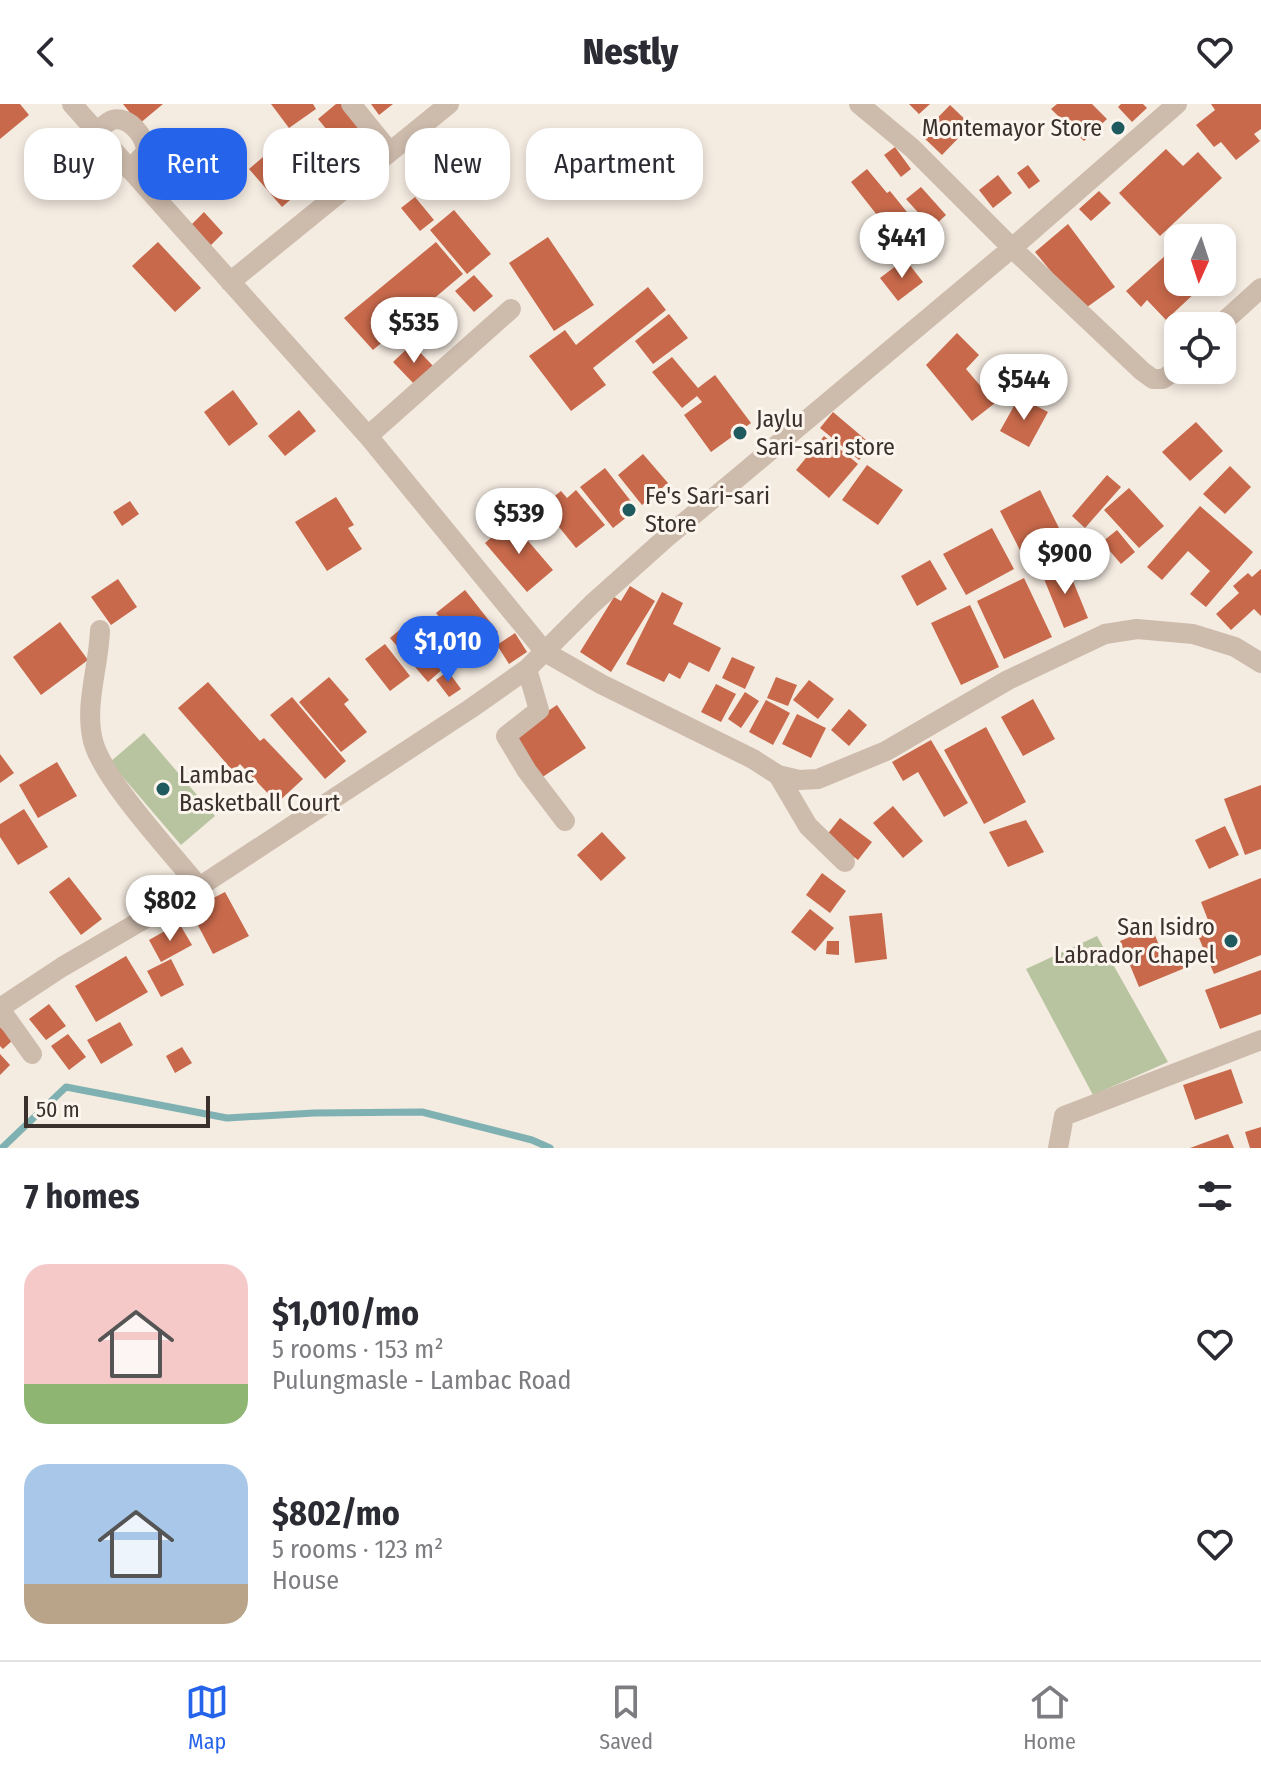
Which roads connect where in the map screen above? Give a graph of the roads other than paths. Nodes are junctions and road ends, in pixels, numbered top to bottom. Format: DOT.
graph roads {
  1 [pos="72,104"];
  2 [pos="351,104"];
  3 [pos="449,104"];
  4 [pos="859,104"];
  5 [pos="1177,104"];
  6 [pos="93,128"];
  7 [pos="101,128"];
  8 [pos="390,152"];
  9 [pos="122,161"];
  10 [pos="130,170"];
  11 [pos="1012,248"];
  12 [pos="230,282"];
  13 [pos="1261,288"];
  14 [pos="511,309"];
  15 [pos="1234,312"];
  16 [pos="1164,378"];
  17 [pos="368,436"];
  18 [pos="100,630"];
  19 [pos="545,652"];
  20 [pos="1261,663"];
  21 [pos="527,669"];
  22 [pos="778,775"];
  23 [pos="565,821"];
  24 [pos="845,862"];
  25 [pos="199,887"];
  26 [pos="0,1008"];
  27 [pos="1261,1040"];
  28 [pos="32,1054"];
  29 [pos="1058,1148"];
  1 -- 6 [label="street"];
  2 -- 8 [label="street"];
  3 -- 8 [label="street"];
  4 -- 11 [label="street"];
  5 -- 11 [label="street"];
  7 -- 10 [label="street"];
  8 -- 12 [label="street"];
  9 -- 10 [label="street"];
  10 -- 12 [label="street"];
  11 -- 16 [label="street"];
  11 -- 19 [label="street"];
  12 -- 17 [label="street"];
  13 -- 15 [label="street"];
  14 -- 17 [label="street"];
  17 -- 19 [label="street"];
  18 -- 25 [label="street"];
  19 -- 21 [label="street"];
  19 -- 22 [label="street"];
  20 -- 22 [label="street"];
  21 -- 23 [label="street"];
  21 -- 25 [label="street"];
  22 -- 24 [label="street"];
  25 -- 26 [label="street"];
  26 -- 28 [label="street"];
  27 -- 29 [label="street"];
}
